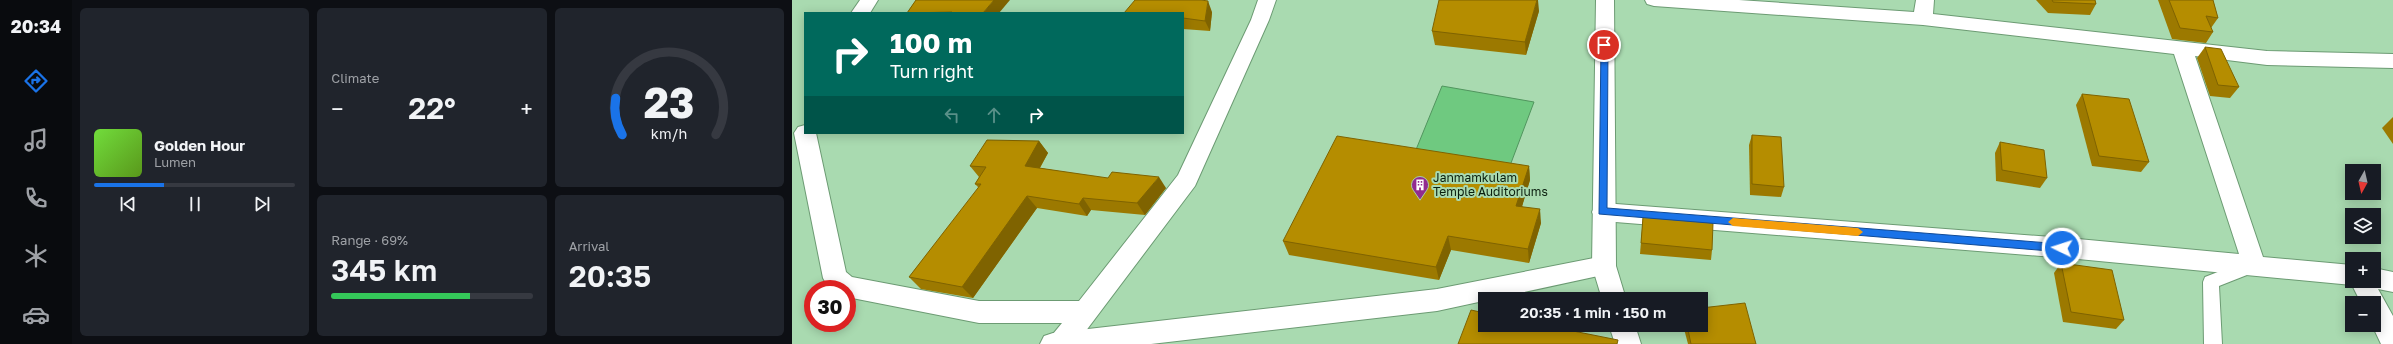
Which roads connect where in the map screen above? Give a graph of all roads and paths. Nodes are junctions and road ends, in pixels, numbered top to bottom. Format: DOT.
graph roads {
  1 [pos="869,0"];
  2 [pos="1267,0"];
  3 [pos="1605,0"];
  4 [pos="1654,0"];
  5 [pos="1925,0"];
  6 [pos="861,12"];
  7 [pos="1923,19"];
  8 [pos="2182,48"];
  9 [pos="2393,61"];
  10 [pos="805,134"];
  11 [pos="1603,212"];
  12 [pos="2254,265"];
  13 [pos="1604,266"];
  14 [pos="2345,274"];
  15 [pos="2381,279"];
  16 [pos="2393,282"];
  17 [pos="1612,292"];
  18 [pos="1086,312"];
  19 [pos="2381,318"];
  20 [pos="1624,332"];
  21 [pos="2393,341"];
  22 [pos="1057,343"];
  23 [pos="1628,344"];
  24 [pos="2213,344"];
  1 -- 6 [label="street"];
  2 -- 18 [label="street"];
  3 -- 11 [label="street"];
  4 -- 7 [label="street"];
  5 -- 7 [label="street"];
  7 -- 8 [label="street"];
  8 -- 9 [label="street"];
  8 -- 12 [label="street"];
  10 -- 18 [label="street"];
  11 -- 12 [label="street"];
  11 -- 13 [label="street"];
  12 -- 14 [label="street"];
  12 -- 24 [label="lane"];
  13 -- 17 [label="street"];
  13 -- 22 [label="street"];
  15 -- 16 [label="street"];
  18 -- 22 [label="street"];
  19 -- 21 [label="street"];
  20 -- 23 [label="street"];
}
